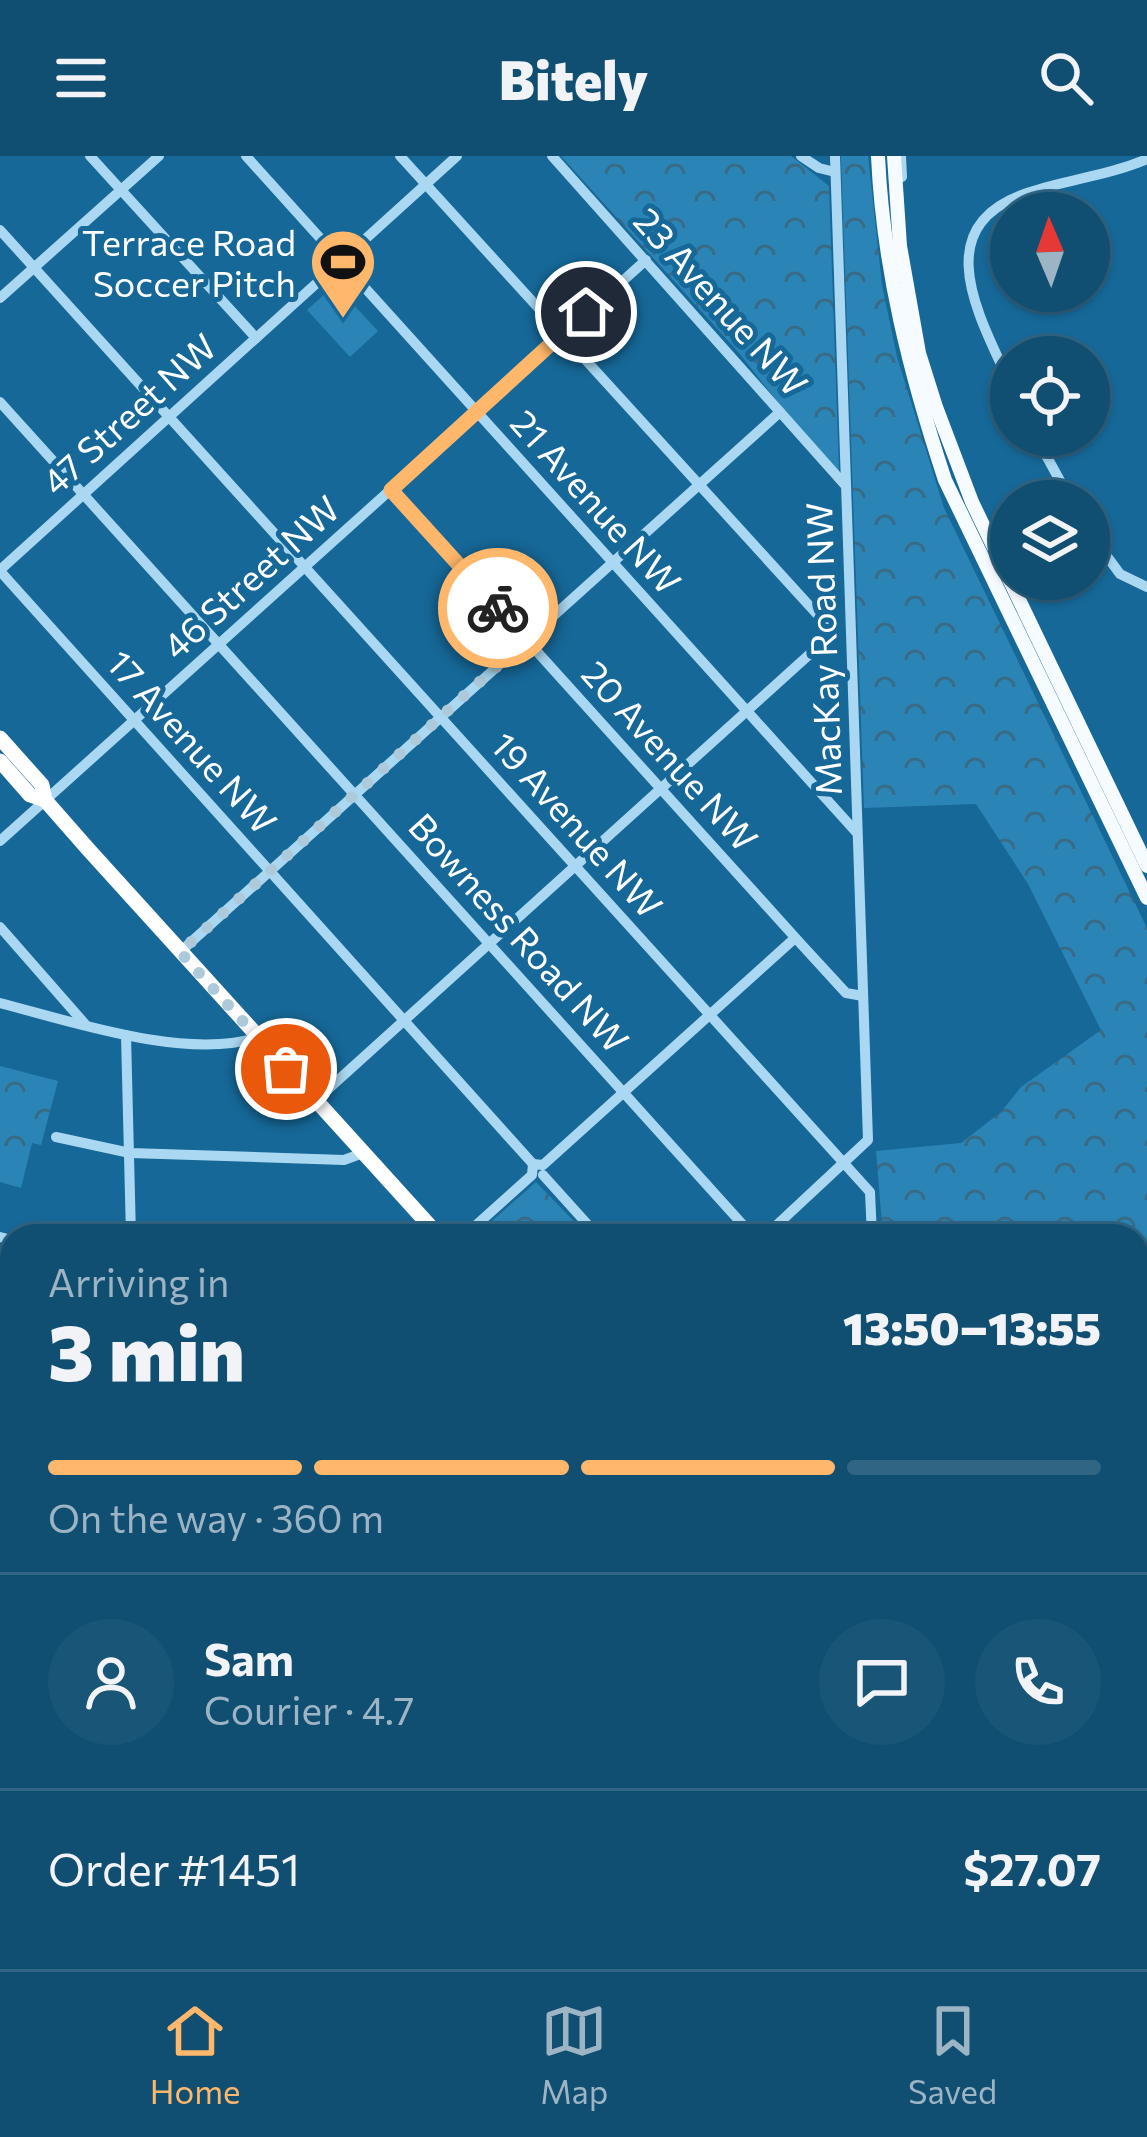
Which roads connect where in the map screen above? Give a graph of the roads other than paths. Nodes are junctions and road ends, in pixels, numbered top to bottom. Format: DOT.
graph roads {
  1 [pos="90,156"];
  2 [pos="158,156"];
  3 [pos="246,156"];
  4 [pos="400,156"];
  5 [pos="458,156"];
  6 [pos="552,156"];
  7 [pos="801,156"];
  8 [pos="835,156"];
  9 [pos="878,156"];
  10 [pos="898,156"];
  11 [pos="1147,159"];
  12 [pos="835,172"];
  13 [pos="426,185"];
  14 [pos="121,190"];
  15 [pos="0,230"];
  16 [pos="646,260"];
  17 [pos="340,262"];
  18 [pos="35,268"];
  19 [pos="0,298"];
  20 [pos="562,334"];
  21 [pos="256,338"];
  22 [pos="990,338"];
  23 [pos="0,402"];
  24 [pos="476,412"];
  25 [pos="780,412"];
  26 [pos="170,416"];
  27 [pos="699,486"];
  28 [pos="847,486"];
  29 [pos="391,490"];
  30 [pos="84,493"];
  31 [pos="1110,560"];
  32 [pos="613,562"];
  33 [pos="305,566"];
  34 [pos="0,571"];
  35 [pos="1147,587"];
  36 [pos="832,634"];
  37 [pos="851,636"];
  38 [pos="526,640"];
  39 [pos="218,644"];
  40 [pos="747,712"];
  41 [pos="442,718"];
  42 [pos="134,721"];
  43 [pos="0,738"];
  44 [pos="0,761"];
  45 [pos="661,789"];
  46 [pos="356,795"];
  47 [pos="45,800"];
  48 [pos="857,833"];
  49 [pos="0,841"];
  50 [pos="576,866"];
  51 [pos="1147,866"];
  52 [pos="270,872"];
  53 [pos="1147,898"];
  54 [pos="0,927"];
  55 [pos="795,938"];
  56 [pos="489,945"];
  57 [pos="180,952"];
  58 [pos="863,996"];
  59 [pos="0,1003"];
  60 [pos="710,1015"];
  61 [pos="404,1021"];
  62 [pos="86,1025"];
  63 [pos="126,1035"];
  64 [pos="258,1037"];
  65 [pos="624,1093"];
  66 [pos="316,1101"];
  67 [pos="56,1137"];
  68 [pos="130,1153"];
  69 [pos="362,1153"];
  70 [pos="844,1164"];
  71 [pos="538,1170"];
  72 [pos="131,1224"];
  73 [pos="428,1224"];
  74 [pos="477,1224"];
  75 [pos="587,1224"];
  76 [pos="742,1224"];
  77 [pos="778,1224"];
  78 [pos="871,1224"];
  1 -- 14 [label="street"];
  2 -- 14 [label="street"];
  3 -- 17 [label="street, 21 Avenue NW"];
  4 -- 13 [label="street"];
  5 -- 13 [label="street, 47 Street NW"];
  6 -- 16 [label="street, 23 Avenue NW"];
  7 -- 12 [label="street"];
  8 -- 12 [label="street, MacKay Road NW"];
  9 -- 53 [label="main road"];
  10 -- 51 [label="main road"];
  11 -- 22 [label="street"];
  12 -- 28 [label="street, MacKay Road NW"];
  13 -- 17 [label="street, 47 Street NW"];
  13 -- 20 [label="street"];
  14 -- 18 [label="street"];
  14 -- 21 [label="street"];
  15 -- 18 [label="street, 19 Avenue NW"];
  16 -- 20 [label="street, 46 Street NW"];
  16 -- 25 [label="street, 23 Avenue NW"];
  17 -- 21 [label="street, 47 Street NW"];
  17 -- 24 [label="street, 21 Avenue NW"];
  18 -- 19 [label="street"];
  18 -- 26 [label="street, 19 Avenue NW"];
  20 -- 24 [label="street, 46 Street NW"];
  20 -- 27 [label="street"];
  21 -- 26 [label="street, 47 Street NW"];
  23 -- 30 [label="street, Bowness Road NW"];
  24 -- 29 [label="street, 46 Street NW"];
  24 -- 32 [label="street, 21 Avenue NW"];
  25 -- 27 [label="street"];
  25 -- 28 [label="street, 23 Avenue NW"];
  26 -- 30 [label="street, 47 Street NW"];
  26 -- 33 [label="street, 19 Avenue NW"];
  27 -- 32 [label="street"];
  27 -- 36 [label="street"];
  28 -- 37 [label="street, MacKay Road NW"];
  29 -- 33 [label="street, 46 Street NW"];
  29 -- 38 [label="street, 20 Avenue NW"];
  30 -- 34 [label="street, 47 Street NW"];
  30 -- 39 [label="street, Bowness Road NW"];
  31 -- 35 [label="street"];
  32 -- 38 [label="street"];
  32 -- 40 [label="street, 21 Avenue NW"];
  33 -- 39 [label="street, 46 Street NW"];
  33 -- 41 [label="street, 19 Avenue NW"];
  34 -- 42 [label="street, 17 Avenue NW"];
  36 -- 37 [label="street"];
  36 -- 40 [label="street"];
  37 -- 48 [label="street, MacKay Road NW"];
  38 -- 41 [label="street"];
  38 -- 45 [label="street, 20 Avenue NW"];
  39 -- 42 [label="street, 46 Street NW"];
  39 -- 46 [label="street, Bowness Road NW"];
  40 -- 45 [label="street"];
  40 -- 48 [label="street, 21 Avenue NW"];
  41 -- 46 [label="street"];
  41 -- 50 [label="street, 19 Avenue NW"];
  42 -- 47 [label="street, 46 Street NW"];
  42 -- 52 [label="street, 17 Avenue NW"];
  43 -- 47 [label="highway"];
  44 -- 47 [label="highway"];
  45 -- 50 [label="street"];
  45 -- 55 [label="street, 20 Avenue NW"];
  46 -- 52 [label="street"];
  46 -- 56 [label="street, Bowness Road NW"];
  47 -- 49 [label="street, 46 Street NW"];
  47 -- 57 [label="highway"];
  48 -- 58 [label="street, MacKay Road NW"];
  50 -- 56 [label="street"];
  50 -- 60 [label="street, 19 Avenue NW"];
  52 -- 57 [label="street"];
  52 -- 61 [label="street, 17 Avenue NW"];
  54 -- 62 [label="street"];
  55 -- 58 [label="street, 20 Avenue NW"];
  55 -- 60 [label="street"];
  56 -- 61 [label="street"];
  56 -- 65 [label="street, Bowness Road NW"];
  57 -- 64 [label="highway"];
  58 -- 70 [label="street, MacKay Road NW"];
  59 -- 62 [label="street"];
  60 -- 65 [label="street"];
  60 -- 70 [label="street, 19 Avenue NW"];
  61 -- 66 [label="street"];
  61 -- 71 [label="street, 17 Avenue NW"];
  62 -- 63 [label="street"];
  63 -- 64 [label="street"];
  63 -- 68 [label="street"];
  64 -- 66 [label="highway"];
  65 -- 71 [label="street"];
  65 -- 76 [label="street, Bowness Road NW"];
  66 -- 69 [label="highway"];
  67 -- 68 [label="street"];
  68 -- 69 [label="street"];
  68 -- 72 [label="street"];
  69 -- 73 [label="highway"];
  70 -- 77 [label="street"];
  70 -- 78 [label="street, 19 Avenue NW"];
  71 -- 74 [label="street"];
  71 -- 75 [label="street, 17 Avenue NW"];
}
